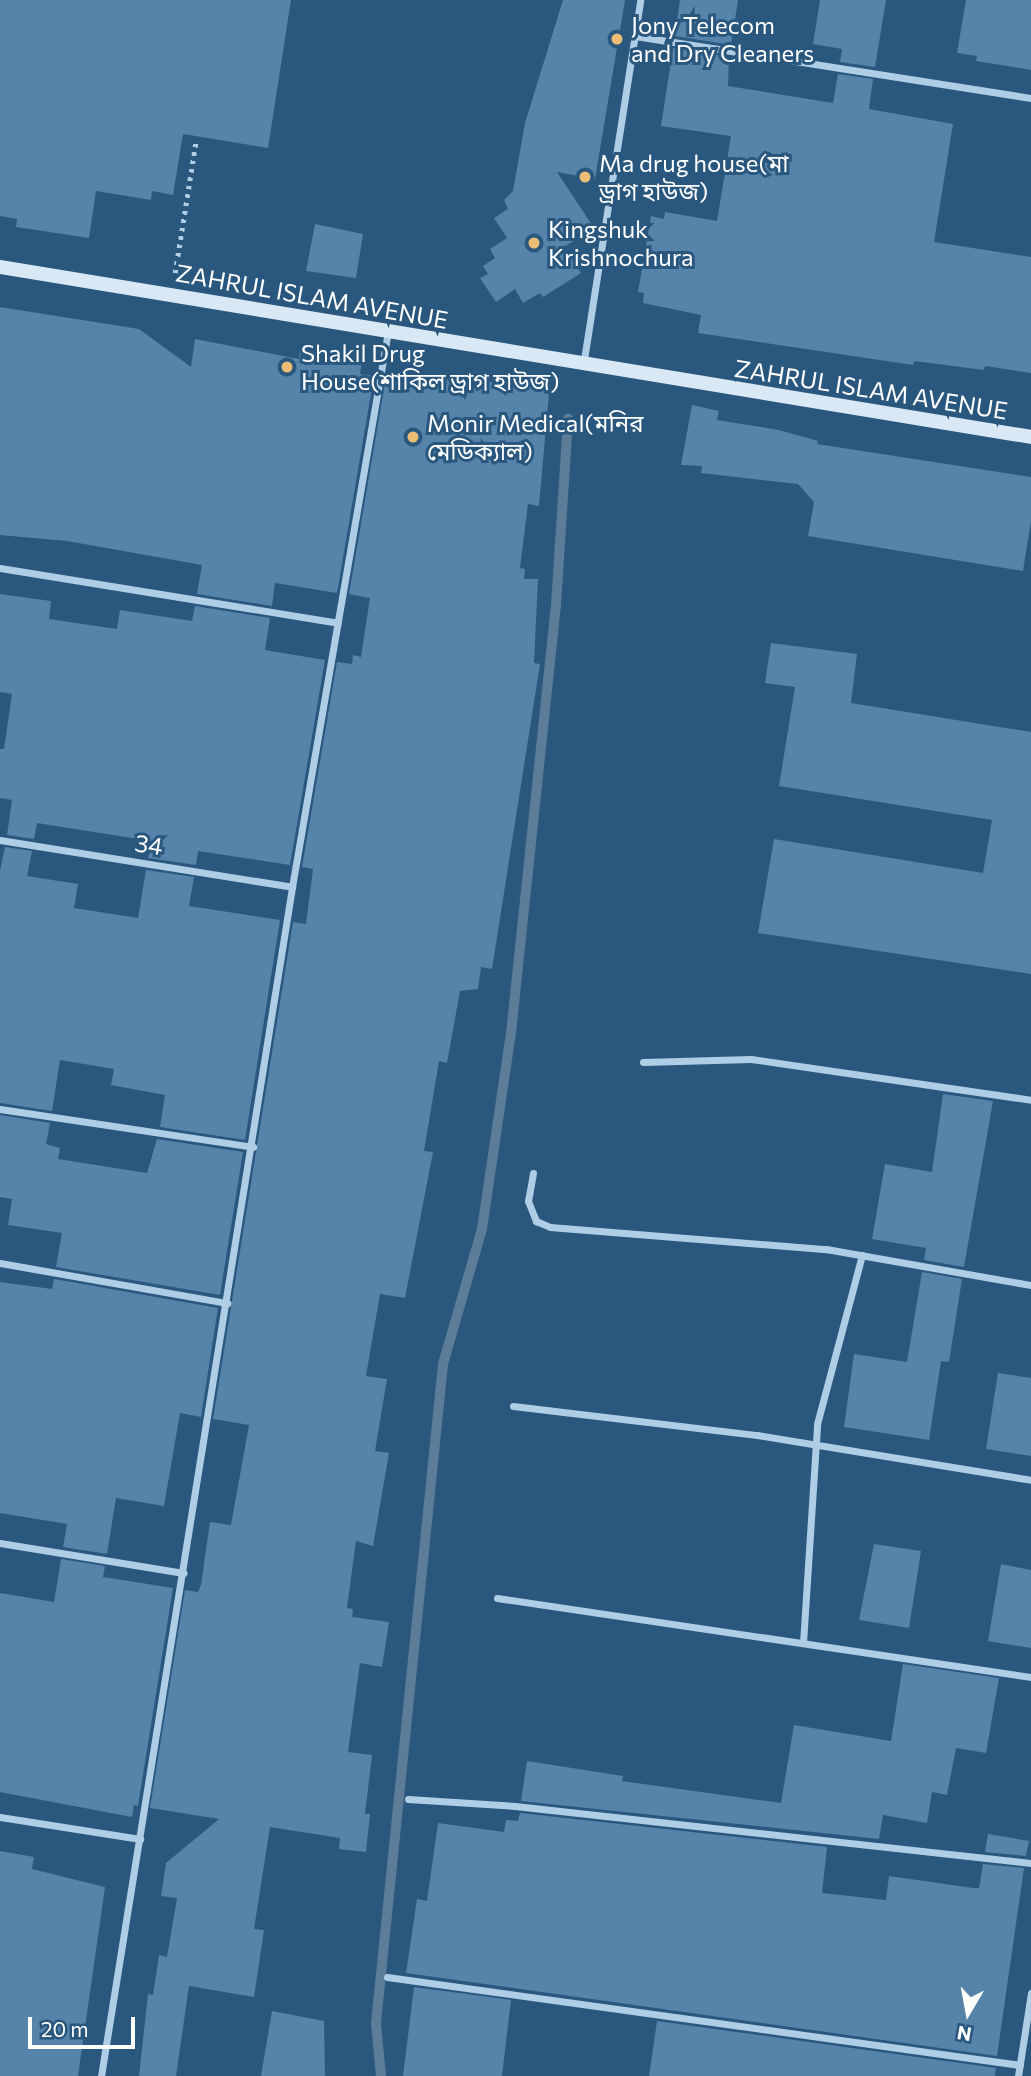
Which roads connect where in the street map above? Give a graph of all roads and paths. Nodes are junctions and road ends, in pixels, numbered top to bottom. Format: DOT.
graph roads {
  1 [pos="640,0"];
  2 [pos="635,36"];
  3 [pos="1031,97"];
  4 [pos="196,141"];
  5 [pos="0,267"];
  6 [pos="172,294"];
  7 [pos="388,331"];
  8 [pos="582,366"];
  9 [pos="1031,437"];
  10 [pos="0,568"];
  11 [pos="338,623"];
  12 [pos="0,840"];
  13 [pos="292,887"];
  14 [pos="643,1062"];
  15 [pos="1031,1100"];
  16 [pos="0,1109"];
  17 [pos="253,1147"];
  18 [pos="533,1173"];
  19 [pos="862,1255"];
  20 [pos="0,1264"];
  21 [pos="1031,1285"];
  22 [pos="228,1303"];
  23 [pos="513,1406"];
  24 [pos="814,1444"];
  25 [pos="1031,1480"];
  26 [pos="0,1543"];
  27 [pos="184,1573"];
  28 [pos="497,1598"];
  29 [pos="803,1643"];
  30 [pos="1031,1676"];
  31 [pos="408,1799"];
  32 [pos="0,1817"];
  33 [pos="141,1839"];
  34 [pos="1031,1863"];
  35 [pos="387,1976"];
  36 [pos="1031,1993"];
  37 [pos="1020,2065"];
  38 [pos="101,2076"];
  39 [pos="1018,2076"];
  1 -- 2 [label="street"];
  2 -- 3 [label="street"];
  2 -- 8 [label="street"];
  4 -- 6 [label="path"];
  5 -- 6 [label="street, ZAHRUL ISLAM AVENUE"];
  6 -- 7 [label="street, ZAHRUL ISLAM AVENUE"];
  7 -- 8 [label="street, ZAHRUL ISLAM AVENUE"];
  7 -- 11 [label="street"];
  8 -- 9 [label="street, ZAHRUL ISLAM AVENUE"];
  10 -- 11 [label="street"];
  11 -- 13 [label="street"];
  12 -- 13 [label="street, 34"];
  13 -- 17 [label="street"];
  14 -- 15 [label="street"];
  16 -- 17 [label="street"];
  17 -- 22 [label="street"];
  18 -- 19 [label="street"];
  19 -- 21 [label="street"];
  19 -- 24 [label="street"];
  20 -- 22 [label="street"];
  22 -- 27 [label="street"];
  23 -- 24 [label="street"];
  24 -- 25 [label="street"];
  24 -- 29 [label="street"];
  26 -- 27 [label="street"];
  27 -- 33 [label="street"];
  28 -- 29 [label="street"];
  29 -- 30 [label="street"];
  31 -- 34 [label="street"];
  32 -- 33 [label="street"];
  33 -- 38 [label="street"];
  35 -- 37 [label="street"];
  36 -- 37 [label="street"];
  37 -- 39 [label="street"];
}
